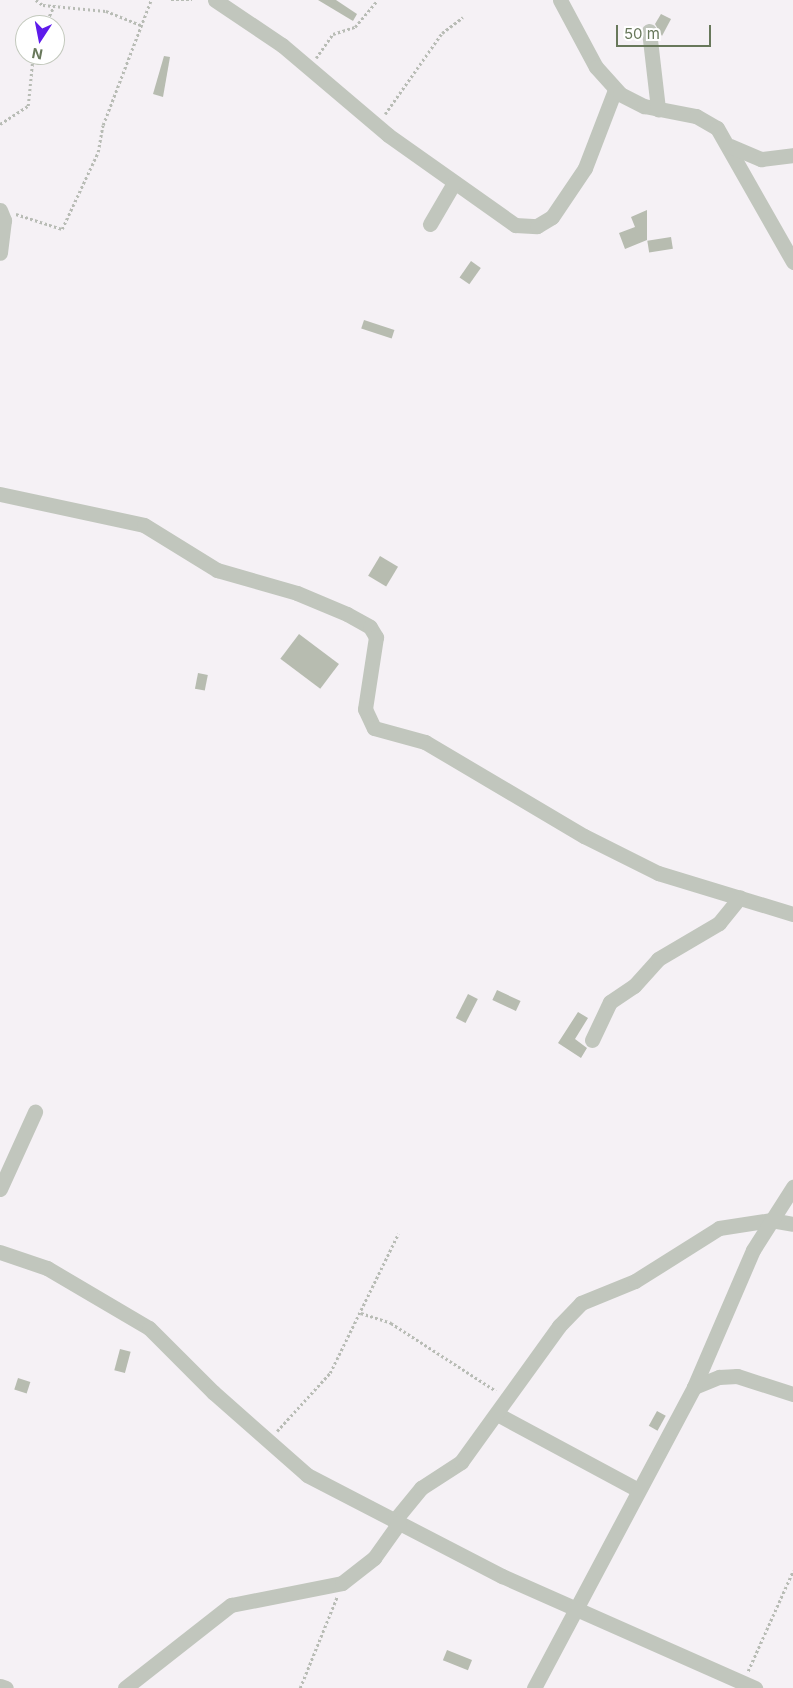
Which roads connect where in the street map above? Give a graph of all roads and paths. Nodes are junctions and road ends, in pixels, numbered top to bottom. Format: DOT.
graph roads {
  1 [pos="36,0"];
  2 [pos="151,0"];
  3 [pos="171,0"];
  4 [pos="192,0"];
  5 [pos="216,0"];
  6 [pos="378,0"];
  7 [pos="560,0"];
  8 [pos="54,6"];
  9 [pos="50,15"];
  10 [pos="463,17"];
  11 [pos="140,25"];
  12 [pos="649,31"];
  13 [pos="32,65"];
  14 [pos="308,69"];
  15 [pos="615,90"];
  16 [pos="658,109"];
  17 [pos="0,124"];
  18 [pos="376,125"];
  19 [pos="730,146"];
  20 [pos="793,155"];
  21 [pos="454,183"];
  22 [pos="4,211"];
  23 [pos="430,224"];
  24 [pos="0,253"];
  25 [pos="793,262"];
  26 [pos="0,494"];
  27 [pos="740,897"];
  28 [pos="793,914"];
  29 [pos="592,1040"];
  30 [pos="35,1112"];
  31 [pos="793,1187"];
  32 [pos="0,1189"];
  33 [pos="771,1220"];
  34 [pos="793,1224"];
  35 [pos="398,1234"];
  36 [pos="0,1252"];
  37 [pos="360,1313"];
  38 [pos="694,1387"];
  39 [pos="793,1394"];
  40 [pos="508,1398"];
  41 [pos="497,1414"];
  42 [pos="270,1443"];
  43 [pos="636,1489"];
  44 [pos="397,1522"];
  45 [pos="793,1571"];
  46 [pos="340,1584"];
  47 [pos="578,1609"];
  48 [pos="749,1685"];
  49 [pos="0,1686"];
  50 [pos="6,1688"];
  51 [pos="125,1688"];
  52 [pos="300,1688"];
  53 [pos="534,1688"];
  1 -- 8 [label="path"];
  2 -- 11 [label="path"];
  3 -- 4 [label="path"];
  5 -- 14 [label="street"];
  6 -- 14 [label="path"];
  7 -- 15 [label="street"];
  8 -- 9 [label="path"];
  8 -- 11 [label="path"];
  10 -- 18 [label="path"];
  11 -- 22 [label="path"];
  12 -- 16 [label="street"];
  13 -- 17 [label="path"];
  14 -- 18 [label="street"];
  15 -- 16 [label="street"];
  15 -- 21 [label="street"];
  16 -- 19 [label="street"];
  18 -- 21 [label="street"];
  19 -- 20 [label="street"];
  19 -- 25 [label="street"];
  21 -- 23 [label="street"];
  22 -- 24 [label="street"];
  26 -- 27 [label="street"];
  27 -- 28 [label="street"];
  27 -- 29 [label="street"];
  30 -- 32 [label="street"];
  31 -- 33 [label="street"];
  33 -- 34 [label="street"];
  33 -- 38 [label="street"];
  33 -- 40 [label="street"];
  35 -- 37 [label="path"];
  36 -- 42 [label="street"];
  37 -- 40 [label="path"];
  37 -- 42 [label="path"];
  38 -- 39 [label="street"];
  38 -- 43 [label="street"];
  40 -- 41 [label="street"];
  41 -- 43 [label="street"];
  41 -- 44 [label="street"];
  42 -- 44 [label="street"];
  43 -- 47 [label="street"];
  44 -- 46 [label="street"];
  44 -- 47 [label="street"];
  45 -- 48 [label="path"];
  46 -- 51 [label="street"];
  46 -- 52 [label="path"];
  47 -- 48 [label="street"];
  47 -- 53 [label="street"];
  49 -- 50 [label="street"];
}
